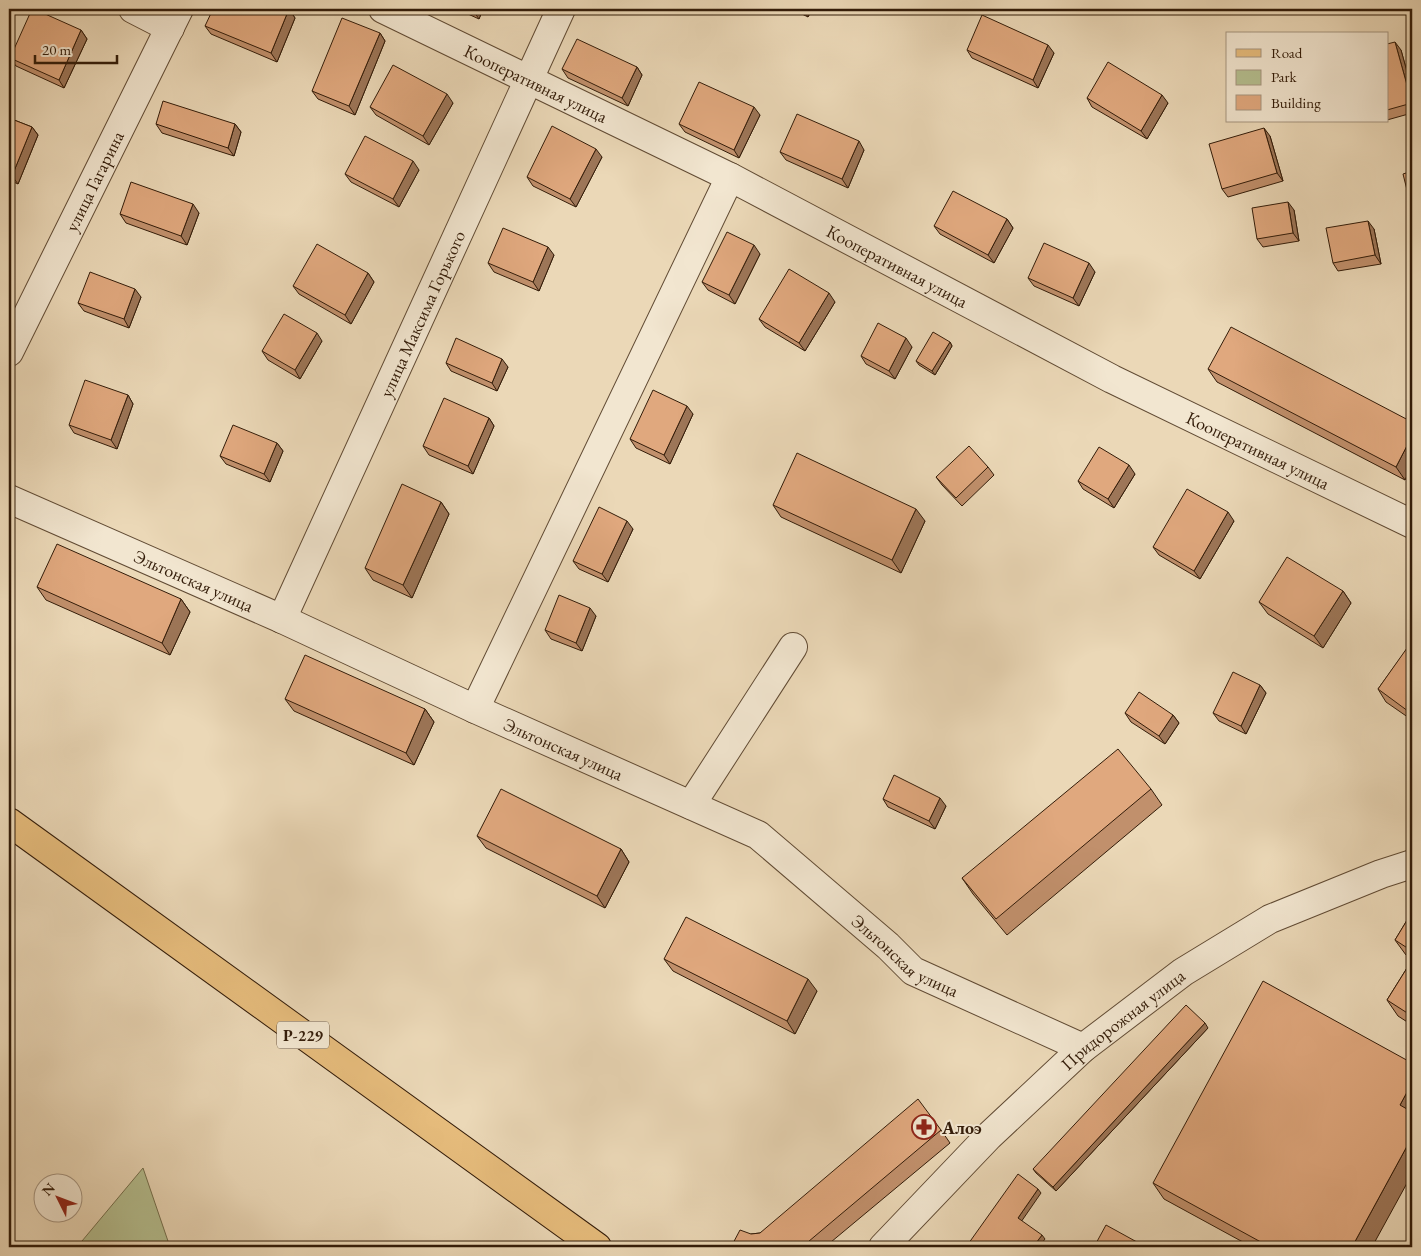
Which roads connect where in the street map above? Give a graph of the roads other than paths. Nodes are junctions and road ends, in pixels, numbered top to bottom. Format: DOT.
graph roads {
  1 [pos="133,9"];
  2 [pos="383,9"];
  3 [pos="561,9"];
  4 [pos="174,18"];
  5 [pos="529,80"];
  6 [pos="730,177"];
  7 [pos="9,352"];
  8 [pos="9,499"];
  9 [pos="1412,524"];
  10 [pos="282,618"];
  11 [pos="793,647"];
  12 [pos="475,709"];
  13 [pos="691,805"];
  14 [pos="9,822"];
  15 [pos="1412,864"];
  16 [pos="1083,1048"];
  17 [pos="597,1247"];
  18 [pos="883,1247"];
  1 -- 4 [label="street"];
  2 -- 5 [label="street, Кооперативная улица"];
  3 -- 5 [label="street, улица Максима Горького"];
  4 -- 7 [label="street, улица Гагарина"];
  5 -- 6 [label="street, Кооперативная улица"];
  5 -- 10 [label="street, улица Максима Горького"];
  6 -- 9 [label="street, Кооперативная улица"];
  6 -- 12 [label="street"];
  8 -- 10 [label="street, Эльтонская улица"];
  10 -- 12 [label="street, Эльтонская улица"];
  11 -- 13 [label="street"];
  12 -- 13 [label="street, Эльтонская улица"];
  13 -- 16 [label="street, Эльтонская улица"];
  14 -- 17 [label="main road, Р-229"];
  15 -- 16 [label="street, Придорожная улица"];
  16 -- 18 [label="street, Придорожная улица"];
}
